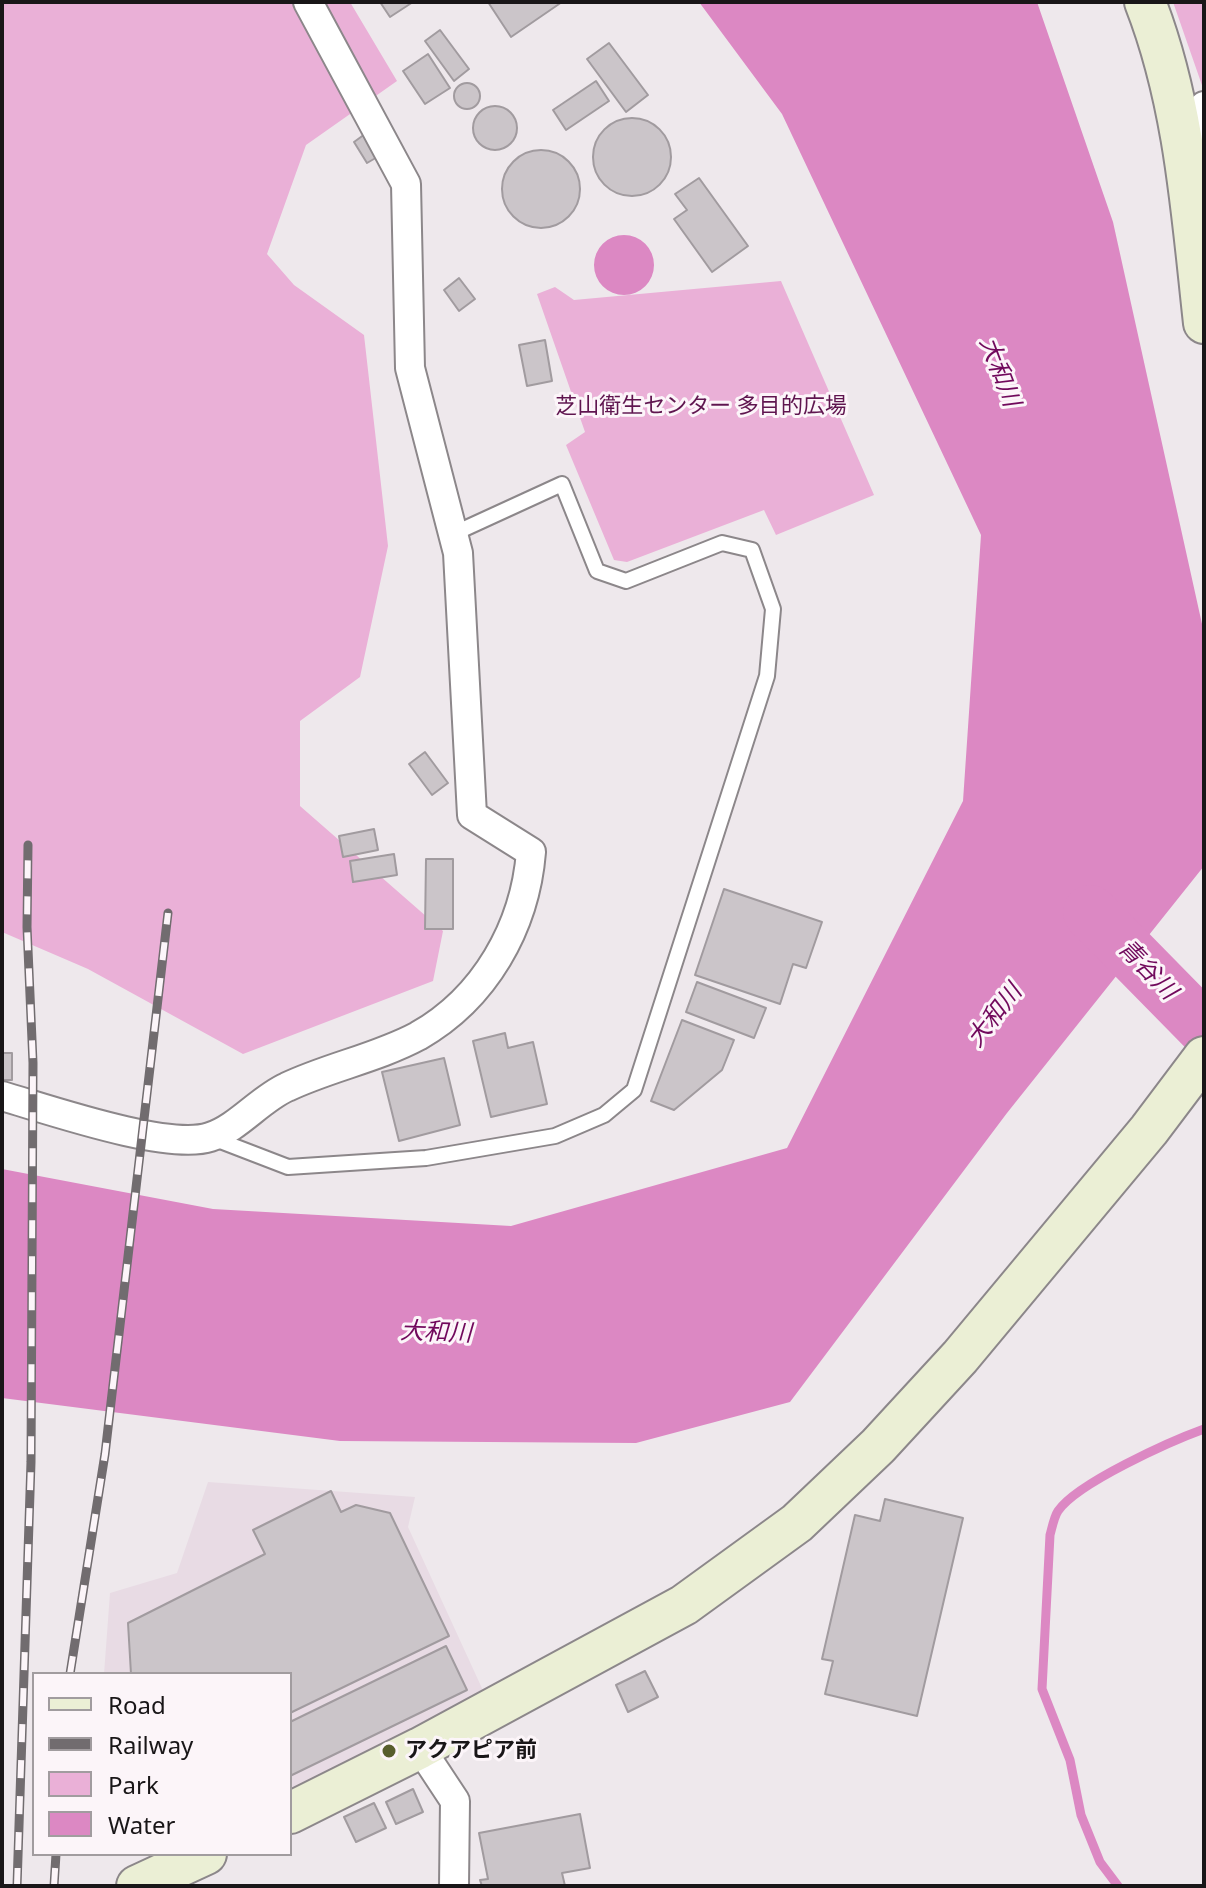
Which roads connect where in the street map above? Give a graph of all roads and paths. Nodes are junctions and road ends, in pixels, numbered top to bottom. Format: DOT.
graph roads {
  1 [pos="308,2"];
  2 [pos="1145,2"];
  3 [pos="1204,106"];
  4 [pos="1184,151"];
  5 [pos="1204,323"];
  6 [pos="453,534"];
  7 [pos="1204,1057"];
  8 [pos="2,1096"];
  9 [pos="210,1137"];
  10 [pos="420,1748"];
  11 [pos="292,1812"];
  12 [pos="202,1856"];
  13 [pos="138,1886"];
  14 [pos="454,1886"];
  1 -- 6 [label="street"];
  2 -- 4 [label="street"];
  3 -- 4 [label="street"];
  4 -- 5 [label="street"];
  6 -- 9 [label="street"];
  6 -- 9 [label="lane"];
  7 -- 10 [label="street"];
  8 -- 9 [label="street"];
  10 -- 11 [label="street"];
  10 -- 14 [label="street"];
  12 -- 13 [label="street"];
}
